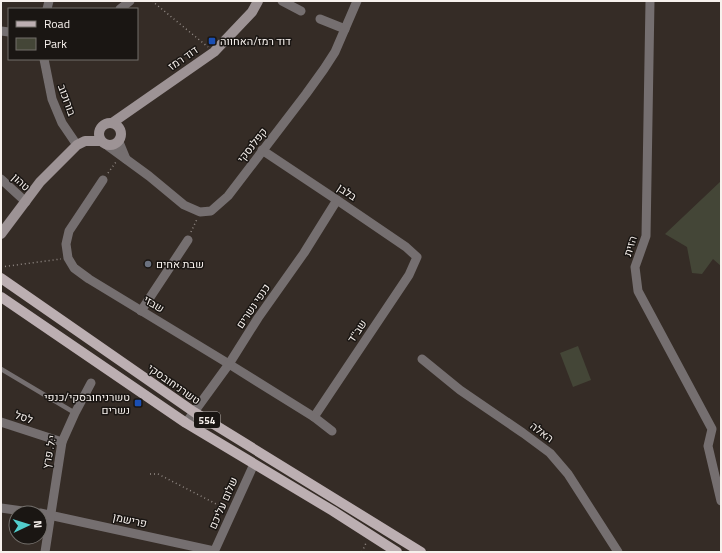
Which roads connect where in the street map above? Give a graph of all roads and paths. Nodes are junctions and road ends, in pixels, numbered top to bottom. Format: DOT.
graph roads {
  1 [pos="152,1"];
  2 [pos="258,1"];
  3 [pos="282,1"];
  4 [pos="357,1"];
  5 [pos="650,1"];
  6 [pos="301,11"];
  7 [pos="320,19"];
  8 [pos="345,29"];
  9 [pos="214,52"];
  10 [pos="44,60"];
  11 [pos="131,110"];
  12 [pos="112,123"];
  13 [pos="120,130"];
  14 [pos="99,131"];
  15 [pos="119,142"];
  16 [pos="81,143"];
  17 [pos="105,144"];
  18 [pos="262,150"];
  19 [pos="123,158"];
  20 [pos="1,180"];
  21 [pos="103,180"];
  22 [pos="337,200"];
  23 [pos="26,202"];
  24 [pos="200,212"];
  25 [pos="1,234"];
  26 [pos="188,240"];
  27 [pos="417,257"];
  28 [pos="68,258"];
  29 [pos="1,267"];
  30 [pos="1,278"];
  31 [pos="1,297"];
  32 [pos="141,311"];
  33 [pos="422,359"];
  34 [pos="229,364"];
  35 [pos="1,370"];
  36 [pos="91,383"];
  37 [pos="194,412"];
  38 [pos="75,413"];
  39 [pos="314,417"];
  40 [pos="1,422"];
  41 [pos="186,423"];
  42 [pos="332,431"];
  43 [pos="62,442"];
  44 [pos="254,464"];
  45 [pos="150,474"];
  46 [pos="721,501"];
  47 [pos="232,512"];
  48 [pos="48,514"];
  49 [pos="51,515"];
  50 [pos="366,542"];
  51 [pos="214,551"];
  52 [pos="45,552"];
  53 [pos="362,552"];
  54 [pos="397,552"];
  55 [pos="421,552"];
  56 [pos="618,552"];
  1 -- 9 [label="path"];
  2 -- 9 [label="street, דוד רמז"];
  3 -- 6 [label="street"];
  4 -- 8 [label="street, קפלנסקי"];
  5 -- 46 [label="street, הזית"];
  7 -- 8 [label="street"];
  8 -- 18 [label="street, קפלנסקי"];
  9 -- 11 [label="street, דוד רמז"];
  10 -- 16 [label="street, בורוכוב"];
  11 -- 12 [label="street, דוד רמז"];
  11 -- 13 [label="street, דוד רמז"];
  12 -- 13 [label="street"];
  12 -- 14 [label="street"];
  13 -- 15 [label="street"];
  14 -- 16 [label="street"];
  14 -- 17 [label="street"];
  15 -- 17 [label="street"];
  15 -- 19 [label="street"];
  16 -- 17 [label="street"];
  16 -- 23 [label="street"];
  17 -- 19 [label="street"];
  18 -- 22 [label="street, בלבן"];
  18 -- 24 [label="street, קפלנסקי"];
  19 -- 21 [label="path"];
  19 -- 24 [label="street"];
  20 -- 23 [label="street, טהון"];
  21 -- 28 [label="street"];
  22 -- 27 [label="street, בלבן"];
  22 -- 34 [label="street, כנפי נשרים"];
  23 -- 25 [label="street"];
  24 -- 26 [label="path"];
  26 -- 32 [label="street"];
  27 -- 39 [label="street, שב''ד"];
  28 -- 29 [label="path"];
  28 -- 32 [label="street, שבזי"];
  30 -- 37 [label="main road, טשרניחובסקי / 554"];
  31 -- 41 [label="main road, 554"];
  32 -- 34 [label="street, שבזי"];
  33 -- 56 [label="street, האלה"];
  34 -- 37 [label="street, כנפי נשרים"];
  34 -- 39 [label="street, שבזי"];
  35 -- 38 [label="lane"];
  36 -- 38 [label="street, י.ל. פרץ"];
  37 -- 41 [label="street, כנפי נשרים"];
  37 -- 55 [label="main road, טשרניחובסקי / 554"];
  38 -- 43 [label="street, י.ל. פרץ"];
  39 -- 42 [label="street, שבזי"];
  40 -- 43 [label="street, לסל"];
  41 -- 44 [label="main road, 554"];
  43 -- 49 [label="street, י.ל. פרץ"];
  44 -- 47 [label="street, שלום עליכם"];
  44 -- 54 [label="main road, 554"];
  45 -- 47 [label="path"];
  47 -- 51 [label="street, שלום עליכם"];
  48 -- 49 [label="street, פרישמן"];
  49 -- 51 [label="street, פרישמן"];
  49 -- 52 [label="street, י.ל. פרץ"];
  50 -- 53 [label="path"];
}
